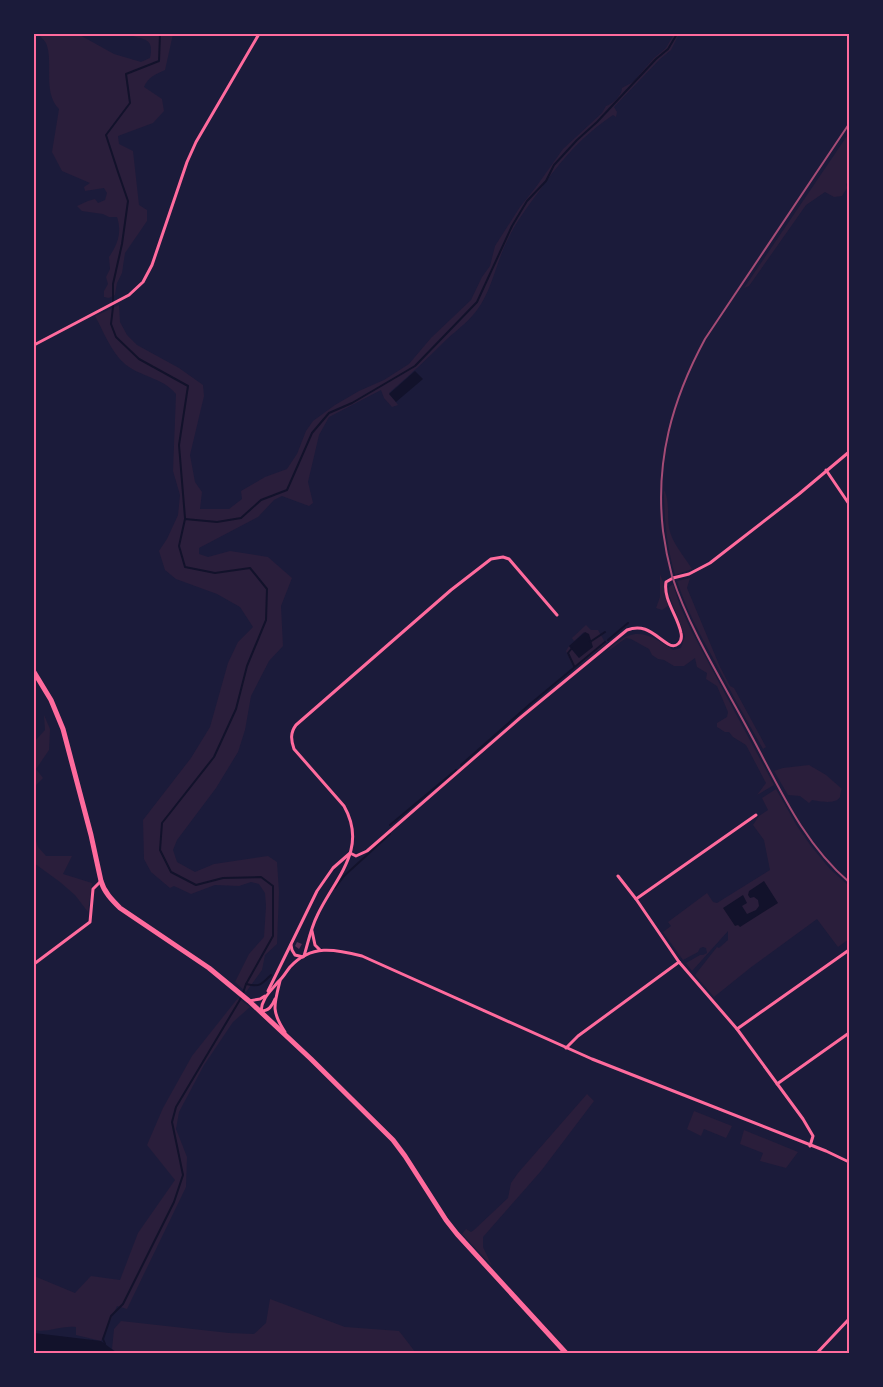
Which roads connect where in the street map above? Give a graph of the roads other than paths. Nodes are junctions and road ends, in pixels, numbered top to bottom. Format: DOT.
graph roads {
  1 [pos="259,34"];
  2 [pos="34,345"];
  3 [pos="849,452"];
  4 [pos="826,470"];
  5 [pos="849,504"];
  6 [pos="557,615"];
  7 [pos="34,672"];
  8 [pos="756,815"];
  9 [pos="350,853"];
  10 [pos="618,876"];
  11 [pos="101,881"];
  12 [pos="636,899"];
  13 [pos="312,928"];
  14 [pos="291,945"];
  15 [pos="320,950"];
  16 [pos="849,950"];
  17 [pos="304,957"];
  18 [pos="679,962"];
  19 [pos="34,964"];
  20 [pos="280,981"];
  21 [pos="266,996"];
  22 [pos="275,999"];
  23 [pos="248,1000"];
  24 [pos="261,1011"];
  25 [pos="737,1029"];
  26 [pos="849,1033"];
  27 [pos="288,1037"];
  28 [pos="566,1048"];
  29 [pos="777,1084"];
  30 [pos="810,1146"];
  31 [pos="849,1162"];
  32 [pos="849,1319"];
  33 [pos="566,1353"];
  34 [pos="817,1353"];
  1 -- 2 [label="street"];
  3 -- 4 [label="street"];
  4 -- 5 [label="street"];
  4 -- 9 [label="street"];
  6 -- 9 [label="street"];
  7 -- 11 [label="main road"];
  8 -- 12 [label="street"];
  9 -- 13 [label="street"];
  9 -- 14 [label="street"];
  10 -- 12 [label="street"];
  11 -- 19 [label="street"];
  11 -- 23 [label="main road"];
  12 -- 18 [label="street"];
  13 -- 15 [label="street"];
  13 -- 17 [label="street"];
  14 -- 17 [label="street"];
  14 -- 21 [label="street"];
  15 -- 17 [label="street"];
  15 -- 28 [label="street"];
  16 -- 25 [label="street"];
  17 -- 20 [label="street"];
  18 -- 25 [label="street"];
  18 -- 28 [label="street"];
  20 -- 21 [label="street"];
  20 -- 22 [label="street"];
  21 -- 23 [label="street"];
  21 -- 24 [label="street"];
  22 -- 24 [label="street"];
  22 -- 27 [label="street"];
  23 -- 24 [label="main road"];
  24 -- 27 [label="main road"];
  25 -- 29 [label="street"];
  26 -- 29 [label="street"];
  27 -- 33 [label="main road"];
  28 -- 30 [label="street"];
  29 -- 30 [label="street"];
  30 -- 31 [label="street"];
  32 -- 34 [label="street"];
}
